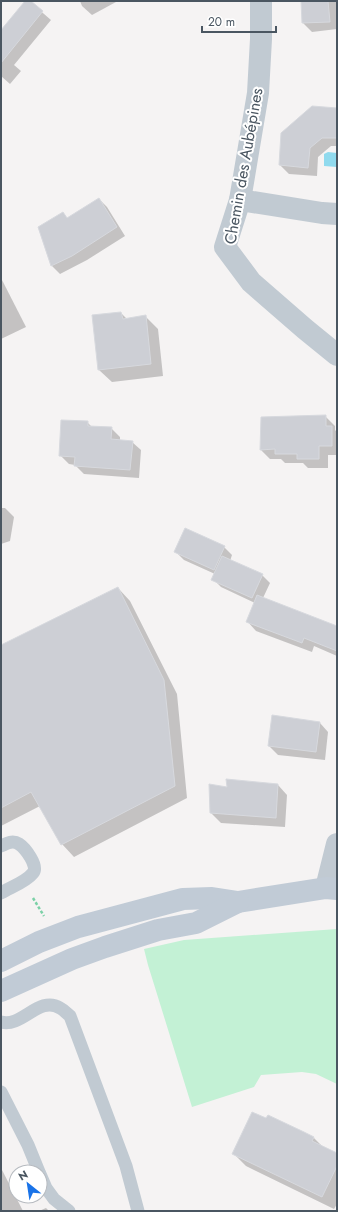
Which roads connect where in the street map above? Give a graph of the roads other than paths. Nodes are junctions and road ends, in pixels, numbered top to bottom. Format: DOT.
graph roads {
  1 [pos="261,1"];
  2 [pos="240,200"];
  3 [pos="337,214"];
  4 [pos="337,355"];
  5 [pos="337,844"];
  6 [pos="1,846"];
  7 [pos="332,888"];
  8 [pos="1,893"];
  9 [pos="238,902"];
  10 [pos="1,961"];
  11 [pos="3,994"];
  12 [pos="1,1022"];
  13 [pos="1,1092"];
  14 [pos="36,1164"];
  15 [pos="48,1191"];
  16 [pos="69,1211"];
  17 [pos="138,1211"];
  1 -- 2 [label="street, Chemin des Aubépines"];
  2 -- 3 [label="street"];
  2 -- 4 [label="street, Chemin des Aubépines"];
  5 -- 7 [label="street"];
  6 -- 8 [label="lane"];
  7 -- 9 [label="main road"];
  9 -- 10 [label="main road"];
  9 -- 11 [label="main road"];
  12 -- 17 [label="lane"];
  13 -- 14 [label="lane"];
  15 -- 16 [label="lane"];
}
